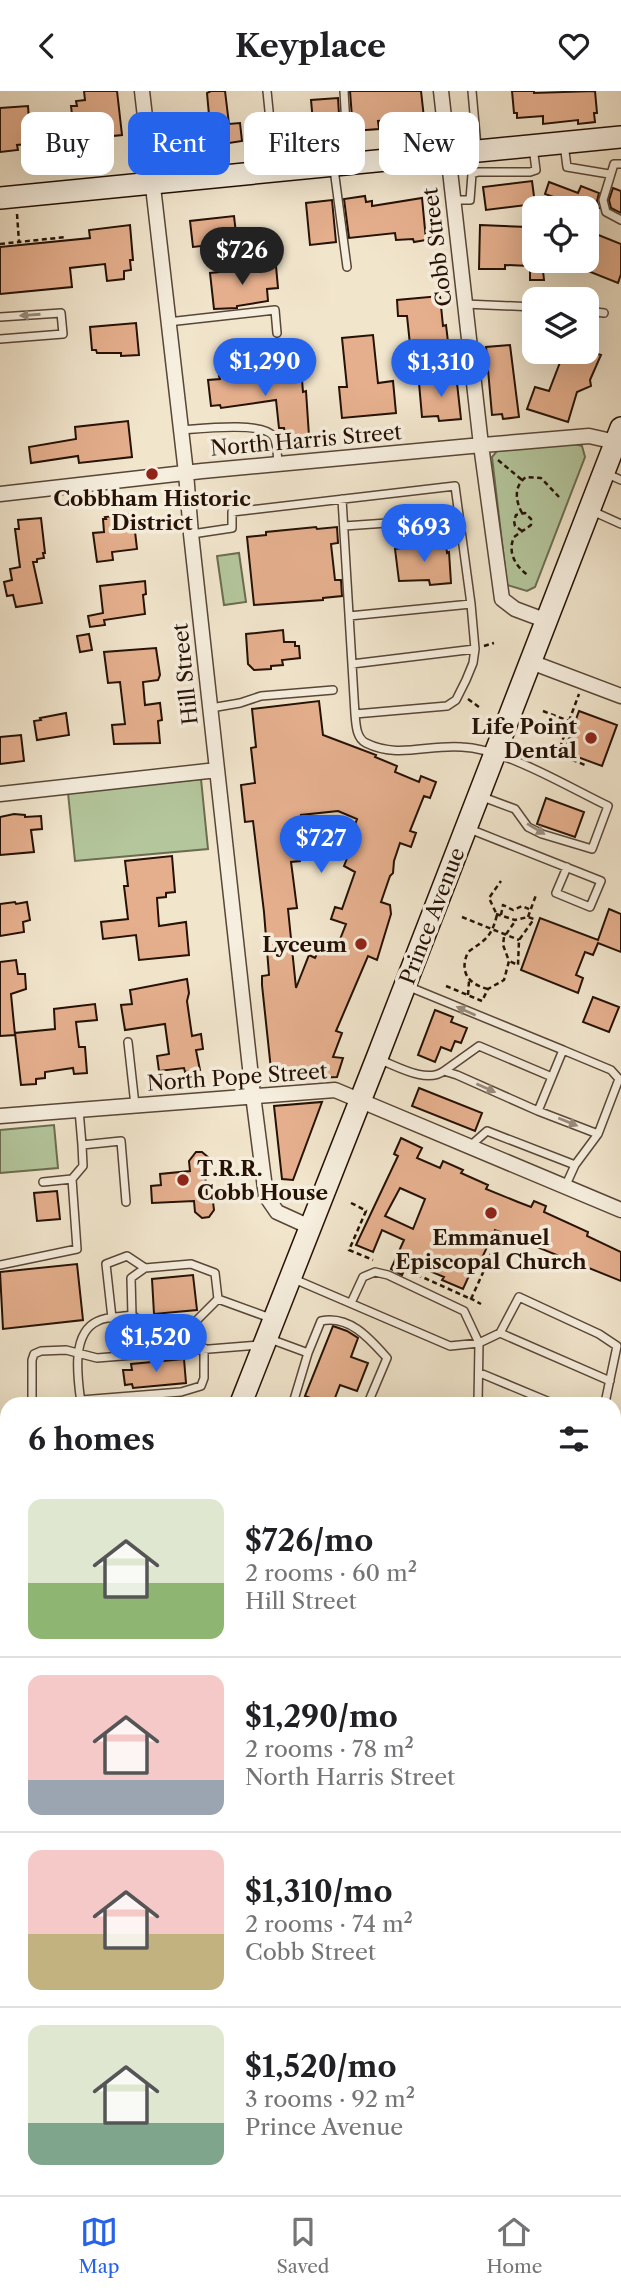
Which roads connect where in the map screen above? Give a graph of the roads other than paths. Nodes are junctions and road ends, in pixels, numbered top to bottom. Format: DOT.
graph roads {
  1 [pos="142,91"];
  2 [pos="267,91"];
  3 [pos="344,91"];
  4 [pos="441,91"];
  5 [pos="472,91"];
  6 [pos="269,112"];
  7 [pos="343,112"];
  8 [pos="443,112"];
  9 [pos="474,112"];
  10 [pos="621,137"];
  11 [pos="563,143"];
  12 [pos="533,146"];
  13 [pos="479,151"];
  14 [pos="621,164"];
  15 [pos="244,174"];
  16 [pos="609,174"];
  17 [pos="342,175"];
  18 [pos="450,175"];
  19 [pos="152,182"];
  20 [pos="453,200"];
  21 [pos="8,205"];
  22 [pos="621,220"];
  23 [pos="347,267"];
  24 [pos="465,305"];
  25 [pos="522,307"];
  26 [pos="599,312"];
  27 [pos="604,313"];
  28 [pos="0,317"];
  29 [pos="167,323"];
  30 [pos="277,333"];
  31 [pos="0,339"];
  32 [pos="181,430"];
  33 [pos="618,435"];
  34 [pos="481,445"];
  35 [pos="278,464"];
  36 [pos="186,473"];
  37 [pos="613,476"];
  38 [pos="0,494"];
  39 [pos="342,499"];
  40 [pos="590,510"];
  41 [pos="459,518"];
  42 [pos="621,524"];
  43 [pos="344,527"];
  44 [pos="191,534"];
  45 [pos="471,604"];
  46 [pos="349,616"];
  47 [pos="547,621"];
  48 [pos="479,648"];
  49 [pos="531,662"];
  50 [pos="352,664"];
  51 [pos="334,690"];
  52 [pos="621,696"];
  53 [pos="210,708"];
  54 [pos="355,714"];
  55 [pos="495,755"];
  56 [pos="217,770"];
  57 [pos="0,794"];
  58 [pos="479,796"];
  59 [pos="466,828"];
  60 [pos="567,867"];
  61 [pos="405,986"];
  62 [pos="128,1042"];
  63 [pos="563,1050"];
  64 [pos="377,1058"];
  65 [pos="444,1071"];
  66 [pos="552,1077"];
  67 [pos="253,1095"];
  68 [pos="361,1100"];
  69 [pos="135,1105"];
  70 [pos="79,1110"];
  71 [pos="538,1111"];
  72 [pos="0,1116"];
  73 [pos="598,1135"];
  74 [pos="82,1145"];
  75 [pos="470,1146"];
  76 [pos="575,1165"];
  77 [pos="72,1179"];
  78 [pos="43,1182"];
  79 [pos="565,1187"];
  80 [pos="126,1202"];
  81 [pos="621,1210"];
  82 [pos="310,1227"];
  83 [pos="0,1265"];
  84 [pos="145,1268"];
  85 [pos="290,1277"];
  86 [pos="218,1299"];
  87 [pos="351,1303"];
  88 [pos="132,1315"];
  89 [pos="112,1318"];
  90 [pos="500,1333"];
  91 [pos="268,1334"];
  92 [pos="479,1343"];
  93 [pos="204,1348"];
  94 [pos="78,1353"];
  95 [pos="308,1353"];
  96 [pos="480,1373"];
  97 [pos="610,1381"];
  98 [pos="32,1397"];
  99 [pos="81,1397"];
  100 [pos="131,1397"];
  101 [pos="243,1397"];
  102 [pos="295,1397"];
  103 [pos="371,1397"];
  104 [pos="478,1397"];
  105 [pos="538,1397"];
  106 [pos="606,1397"];
  1 -- 19 [label="street, Hill Street"];
  2 -- 6 [label="lane"];
  3 -- 7 [label="lane"];
  4 -- 8 [label="street, Cobb Street"];
  5 -- 9 [label="lane"];
  10 -- 11 [label="main road"];
  11 -- 12 [label="main road"];
  11 -- 16 [label="lane"];
  12 -- 13 [label="main road"];
  12 -- 20 [label="lane"];
  14 -- 16 [label="lane"];
  15 -- 19 [label="main road"];
  16 -- 22 [label="lane"];
  17 -- 23 [label="lane"];
  18 -- 20 [label="street, Cobb Street"];
  19 -- 21 [label="main road"];
  19 -- 29 [label="street, Hill Street"];
  20 -- 24 [label="street, Cobb Street"];
  24 -- 25 [label="lane"];
  24 -- 34 [label="street, Cobb Street"];
  26 -- 27 [label="lane"];
  31 -- 28 [label="lane, one-way"];
  29 -- 30 [label="lane"];
  29 -- 32 [label="street, Hill Street"];
  32 -- 35 [label="lane"];
  32 -- 36 [label="street, Hill Street"];
  33 -- 34 [label="street, North Harris Street"];
  33 -- 37 [label="main road, Prince Avenue"];
  34 -- 35 [label="street, North Harris Street"];
  34 -- 47 [label="street, Cobb Street"];
  35 -- 36 [label="street, North Harris Street"];
  36 -- 38 [label="street, North Harris Street"];
  36 -- 44 [label="street, Hill Street"];
  37 -- 40 [label="main road, Prince Avenue"];
  39 -- 41 [label="lane"];
  39 -- 43 [label="lane"];
  39 -- 44 [label="lane"];
  40 -- 42 [label="lane"];
  40 -- 47 [label="main road, Prince Avenue"];
  41 -- 43 [label="lane"];
  41 -- 45 [label="lane"];
  43 -- 46 [label="lane"];
  44 -- 53 [label="street, Hill Street"];
  45 -- 46 [label="lane"];
  45 -- 48 [label="lane"];
  46 -- 50 [label="lane"];
  47 -- 49 [label="main road, Prince Avenue"];
  48 -- 50 [label="lane"];
  48 -- 54 [label="lane"];
  49 -- 52 [label="street"];
  49 -- 55 [label="main road, Prince Avenue"];
  50 -- 54 [label="lane"];
  51 -- 53 [label="lane"];
  53 -- 56 [label="street, Hill Street"];
  54 -- 55 [label="lane"];
  55 -- 58 [label="main road, Prince Avenue"];
  58 -- 55 [label="lane, one-way"];
  56 -- 57 [label="street"];
  56 -- 67 [label="street, Hill Street"];
  58 -- 59 [label="main road, Prince Avenue"];
  59 -- 60 [label="lane"];
  59 -- 61 [label="main road, Prince Avenue"];
  60 -- 60 [label="lane"];
  63 -- 61 [label="lane, one-way"];
  61 -- 64 [label="main road, Prince Avenue"];
  62 -- 69 [label="lane"];
  63 -- 66 [label="lane"];
  63 -- 73 [label="lane"];
  64 -- 65 [label="lane"];
  64 -- 68 [label="main road, Prince Avenue"];
  65 -- 66 [label="lane"];
  65 -- 71 [label="lane, one-way"];
  66 -- 71 [label="lane"];
  67 -- 68 [label="street, North Pope Street"];
  67 -- 69 [label="street, North Pope Street"];
  67 -- 82 [label="street, Hill Street"];
  68 -- 75 [label="street, North Pope Street"];
  68 -- 82 [label="main road, Prince Avenue"];
  69 -- 70 [label="street, North Pope Street"];
  70 -- 72 [label="street, North Pope Street"];
  70 -- 74 [label="lane"];
  71 -- 73 [label="lane, one-way"];
  73 -- 76 [label="lane"];
  74 -- 77 [label="lane"];
  74 -- 80 [label="lane"];
  75 -- 76 [label="lane"];
  75 -- 79 [label="street, North Pope Street"];
  76 -- 79 [label="lane"];
  77 -- 78 [label="lane"];
  77 -- 83 [label="lane"];
  79 -- 81 [label="street, North Pope Street"];
  82 -- 85 [label="main road, Prince Avenue"];
  84 -- 86 [label="lane"];
  84 -- 88 [label="lane"];
  84 -- 89 [label="lane"];
  85 -- 87 [label="lane"];
  85 -- 91 [label="main road, Prince Avenue"];
  86 -- 88 [label="lane"];
  86 -- 91 [label="lane"];
  87 -- 92 [label="lane"];
  87 -- 92 [label="lane"];
  88 -- 89 [label="lane"];
  89 -- 94 [label="lane"];
  90 -- 92 [label="lane"];
  90 -- 97 [label="lane"];
  90 -- 97 [label="lane"];
  91 -- 93 [label="lane"];
  91 -- 95 [label="lane"];
  91 -- 101 [label="main road, Prince Avenue"];
  92 -- 96 [label="lane"];
  93 -- 94 [label="lane"];
  93 -- 100 [label="lane"];
  94 -- 98 [label="lane"];
  94 -- 99 [label="lane"];
  95 -- 102 [label="lane"];
  95 -- 103 [label="lane"];
  96 -- 104 [label="lane"];
  96 -- 105 [label="lane"];
  97 -- 106 [label="lane"];
}
